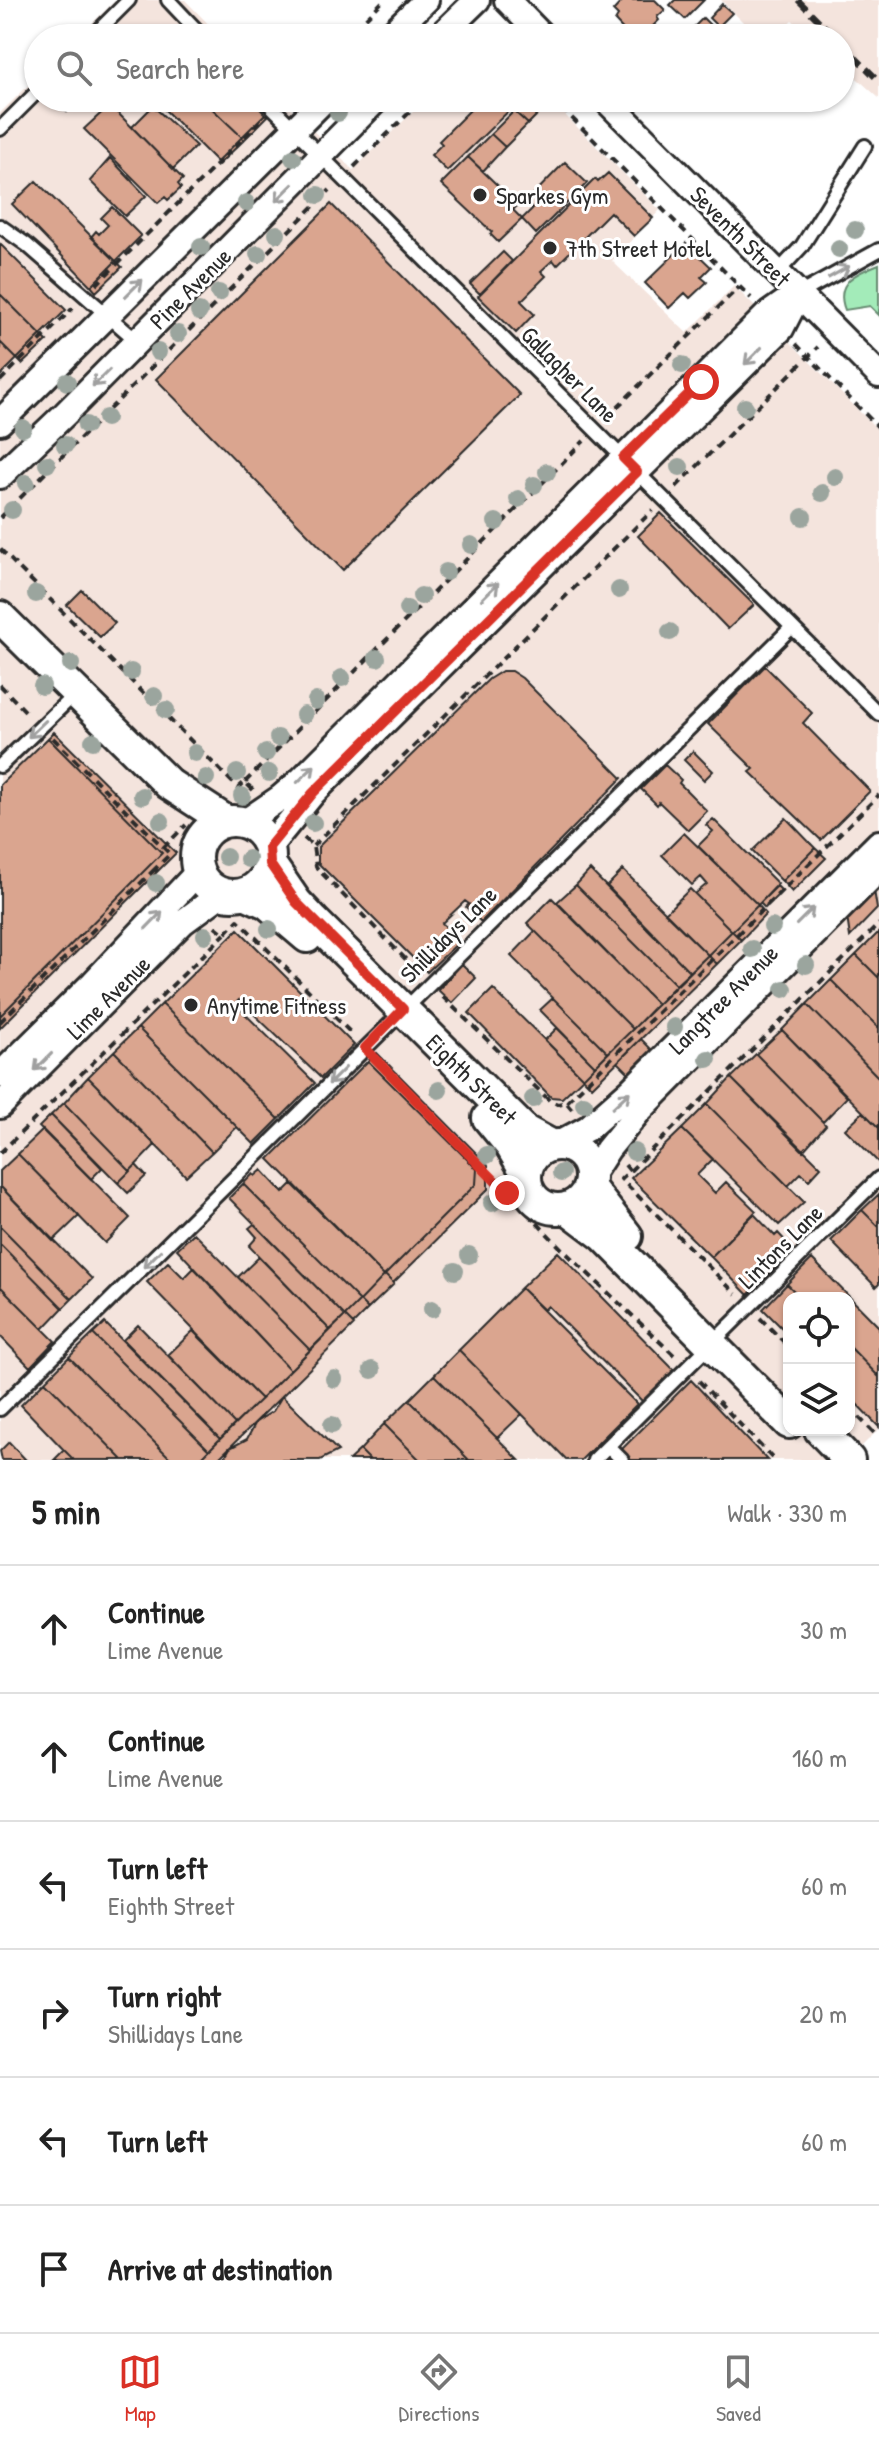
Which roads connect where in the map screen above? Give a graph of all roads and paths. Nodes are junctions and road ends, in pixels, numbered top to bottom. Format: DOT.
graph roads {
  1 [pos="129,0"];
  2 [pos="168,0"];
  3 [pos="384,0"];
  4 [pos="426,0"];
  5 [pos="434,0"];
  6 [pos="477,0"];
  7 [pos="507,0"];
  8 [pos="105,24"];
  9 [pos="191,24"];
  10 [pos="360,24"];
  11 [pos="401,24"];
  12 [pos="444,24"];
  13 [pos="452,24"];
  14 [pos="530,24"];
  15 [pos="24,105"];
  16 [pos="271,112"];
  17 [pos="277,112"];
  18 [pos="312,112"];
  19 [pos="364,112"];
  20 [pos="410,112"];
  21 [pos="566,112"];
  22 [pos="618,112"];
  23 [pos="0,129"];
  24 [pos="294,129"];
  25 [pos="865,146"];
  26 [pos="320,156"];
  27 [pos="344,177"];
  28 [pos="0,226"];
  29 [pos="879,250"];
  30 [pos="777,273"];
  31 [pos="739,287"];
  32 [pos="799,294"];
  33 [pos="86,296"];
  34 [pos="107,315"];
  35 [pos="774,322"];
  36 [pos="835,330"];
  37 [pos="137,341"];
  38 [pos="808,356"];
  39 [pos="879,375"];
  40 [pos="0,381"];
  41 [pos="0,422"];
  42 [pos="879,428"];
  43 [pos="595,430"];
  44 [pos="630,465"];
  45 [pos="0,476"];
  46 [pos="663,500"];
  47 [pos="0,518"];
  48 [pos="0,549"];
  49 [pos="0,617"];
  50 [pos="792,627"];
  51 [pos="0,685"];
  52 [pos="76,693"];
  53 [pos="879,714"];
  54 [pos="40,726"];
  55 [pos="0,766"];
  56 [pos="245,782"];
  57 [pos="169,784"];
  58 [pos="879,795"];
  59 [pos="257,818"];
  60 [pos="879,843"];
  61 [pos="313,846"];
  62 [pos="269,856"];
  63 [pos="155,869"];
  64 [pos="879,869"];
  65 [pos="206,884"];
  66 [pos="879,924"];
  67 [pos="225,934"];
  68 [pos="430,984"];
  69 [pos="397,1015"];
  70 [pos="0,1022"];
  71 [pos="365,1048"];
  72 [pos="0,1075"];
  73 [pos="566,1102"];
  74 [pos="0,1106"];
  75 [pos="588,1128"];
  76 [pos="554,1145"];
  77 [pos="608,1149"];
  78 [pos="0,1153"];
  79 [pos="630,1171"];
  80 [pos="526,1172"];
  81 [pos="879,1178"];
  82 [pos="582,1190"];
  83 [pos="750,1308"];
  84 [pos="718,1339"];
  85 [pos="783,1341"];
  86 [pos="687,1368"];
  87 [pos="783,1394"];
  88 [pos="0,1409"];
  89 [pos="855,1413"];
  90 [pos="783,1416"];
  91 [pos="802,1436"];
  92 [pos="826,1436"];
  93 [pos="877,1436"];
  94 [pos="608,1446"];
  95 [pos="594,1460"];
  96 [pos="622,1460"];
  97 [pos="774,1460"];
  98 [pos="825,1460"];
  99 [pos="849,1460"];
  1 -- 8 [label="lane"];
  2 -- 9 [label="lane"];
  3 -- 10 [label="path"];
  4 -- 11 [label="street"];
  5 -- 12 [label="street"];
  6 -- 13 [label="street"];
  7 -- 14 [label="street"];
  15 -- 23 [label="lane"];
  16 -- 33 [label="path"];
  17 -- 24 [label="lane, Gallagher Lane"];
  18 -- 24 [label="street, Pine Avenue"];
  19 -- 26 [label="street, Pine Avenue"];
  20 -- 27 [label="path"];
  21 -- 31 [label="path"];
  22 -- 30 [label="street, Seventh Street"];
  24 -- 26 [label="lane, Gallagher Lane"];
  34 -- 24 [label="street, Pine Avenue, one-way"];
  25 -- 30 [label="lane"];
  26 -- 27 [label="lane, Gallagher Lane"];
  26 -- 37 [label="street, Pine Avenue, one-way"];
  27 -- 43 [label="lane, Gallagher Lane"];
  27 -- 47 [label="path"];
  28 -- 33 [label="lane"];
  32 -- 29 [label="lane, one-way"];
  30 -- 32 [label="street, Seventh Street"];
  31 -- 35 [label="path"];
  31 -- 43 [label="path"];
  32 -- 35 [label="street"];
  32 -- 36 [label="street, Seventh Street"];
  33 -- 34 [label="lane"];
  33 -- 40 [label="path"];
  34 -- 37 [label="lane"];
  34 -- 41 [label="street, Pine Avenue"];
  35 -- 38 [label="path"];
  35 -- 44 [label="street"];
  36 -- 38 [label="path"];
  36 -- 39 [label="street, Seventh Street"];
  37 -- 45 [label="street, Pine Avenue, one-way"];
  38 -- 42 [label="path"];
  38 -- 46 [label="path"];
  43 -- 44 [label="lane, Gallagher Lane"];
  43 -- 56 [label="path"];
  44 -- 46 [label="lane, Gallagher Lane"];
  44 -- 59 [label="street"];
  46 -- 50 [label="lane, Gallagher Lane"];
  46 -- 61 [label="path"];
  48 -- 56 [label="path"];
  49 -- 52 [label="street"];
  50 -- 53 [label="lane, Gallagher Lane"];
  50 -- 68 [label="lane, Shillidays Lane"];
  51 -- 54 [label="path"];
  52 -- 54 [label="lane"];
  52 -- 57 [label="street"];
  54 -- 55 [label="lane, one-way"];
  54 -- 63 [label="path"];
  56 -- 59 [label="path"];
  57 -- 59 [label="street"];
  57 -- 65 [label="street"];
  58 -- 73 [label="path"];
  59 -- 61 [label="path"];
  59 -- 62 [label="street, Eighth Street"];
  59 -- 65 [label="street"];
  75 -- 60 [label="street, Langtree Avenue, one-way"];
  61 -- 68 [label="path"];
  62 -- 65 [label="street"];
  62 -- 69 [label="street, Eighth Street"];
  63 -- 65 [label="path"];
  63 -- 70 [label="path"];
  64 -- 77 [label="street, Langtree Avenue"];
  65 -- 67 [label="path"];
  65 -- 69 [label="street, Eighth Street"];
  72 -- 65 [label="street, Lime Avenue, one-way"];
  65 -- 74 [label="street, Lime Avenue, one-way"];
  66 -- 79 [label="path"];
  67 -- 71 [label="path"];
  67 -- 78 [label="path"];
  68 -- 69 [label="lane, Shillidays Lane"];
  68 -- 73 [label="path"];
  69 -- 71 [label="lane, Shillidays Lane"];
  69 -- 76 [label="street, Eighth Street"];
  69 -- 80 [label="street, Eighth Street"];
  71 -- 86 [label="path"];
  71 -- 88 [label="lane, Shillidays Lane, one-way"];
  73 -- 75 [label="path"];
  75 -- 76 [label="street, Langtree Avenue"];
  76 -- 80 [label="street"];
  76 -- 82 [label="street"];
  77 -- 79 [label="path"];
  77 -- 82 [label="street, Langtree Avenue"];
  79 -- 83 [label="path"];
  80 -- 82 [label="street"];
  81 -- 83 [label="lane, Lintons Lane"];
  82 -- 84 [label="street"];
  83 -- 84 [label="lane, Lintons Lane"];
  83 -- 85 [label="path"];
  84 -- 86 [label="lane, Lintons Lane"];
  84 -- 87 [label="street"];
  84 -- 90 [label="street"];
  86 -- 94 [label="lane, Lintons Lane"];
  86 -- 97 [label="path"];
  89 -- 93 [label="path"];
  91 -- 98 [label="street"];
  92 -- 99 [label="street"];
  94 -- 95 [label="lane, Lintons Lane"];
  94 -- 96 [label="lane"];
}
